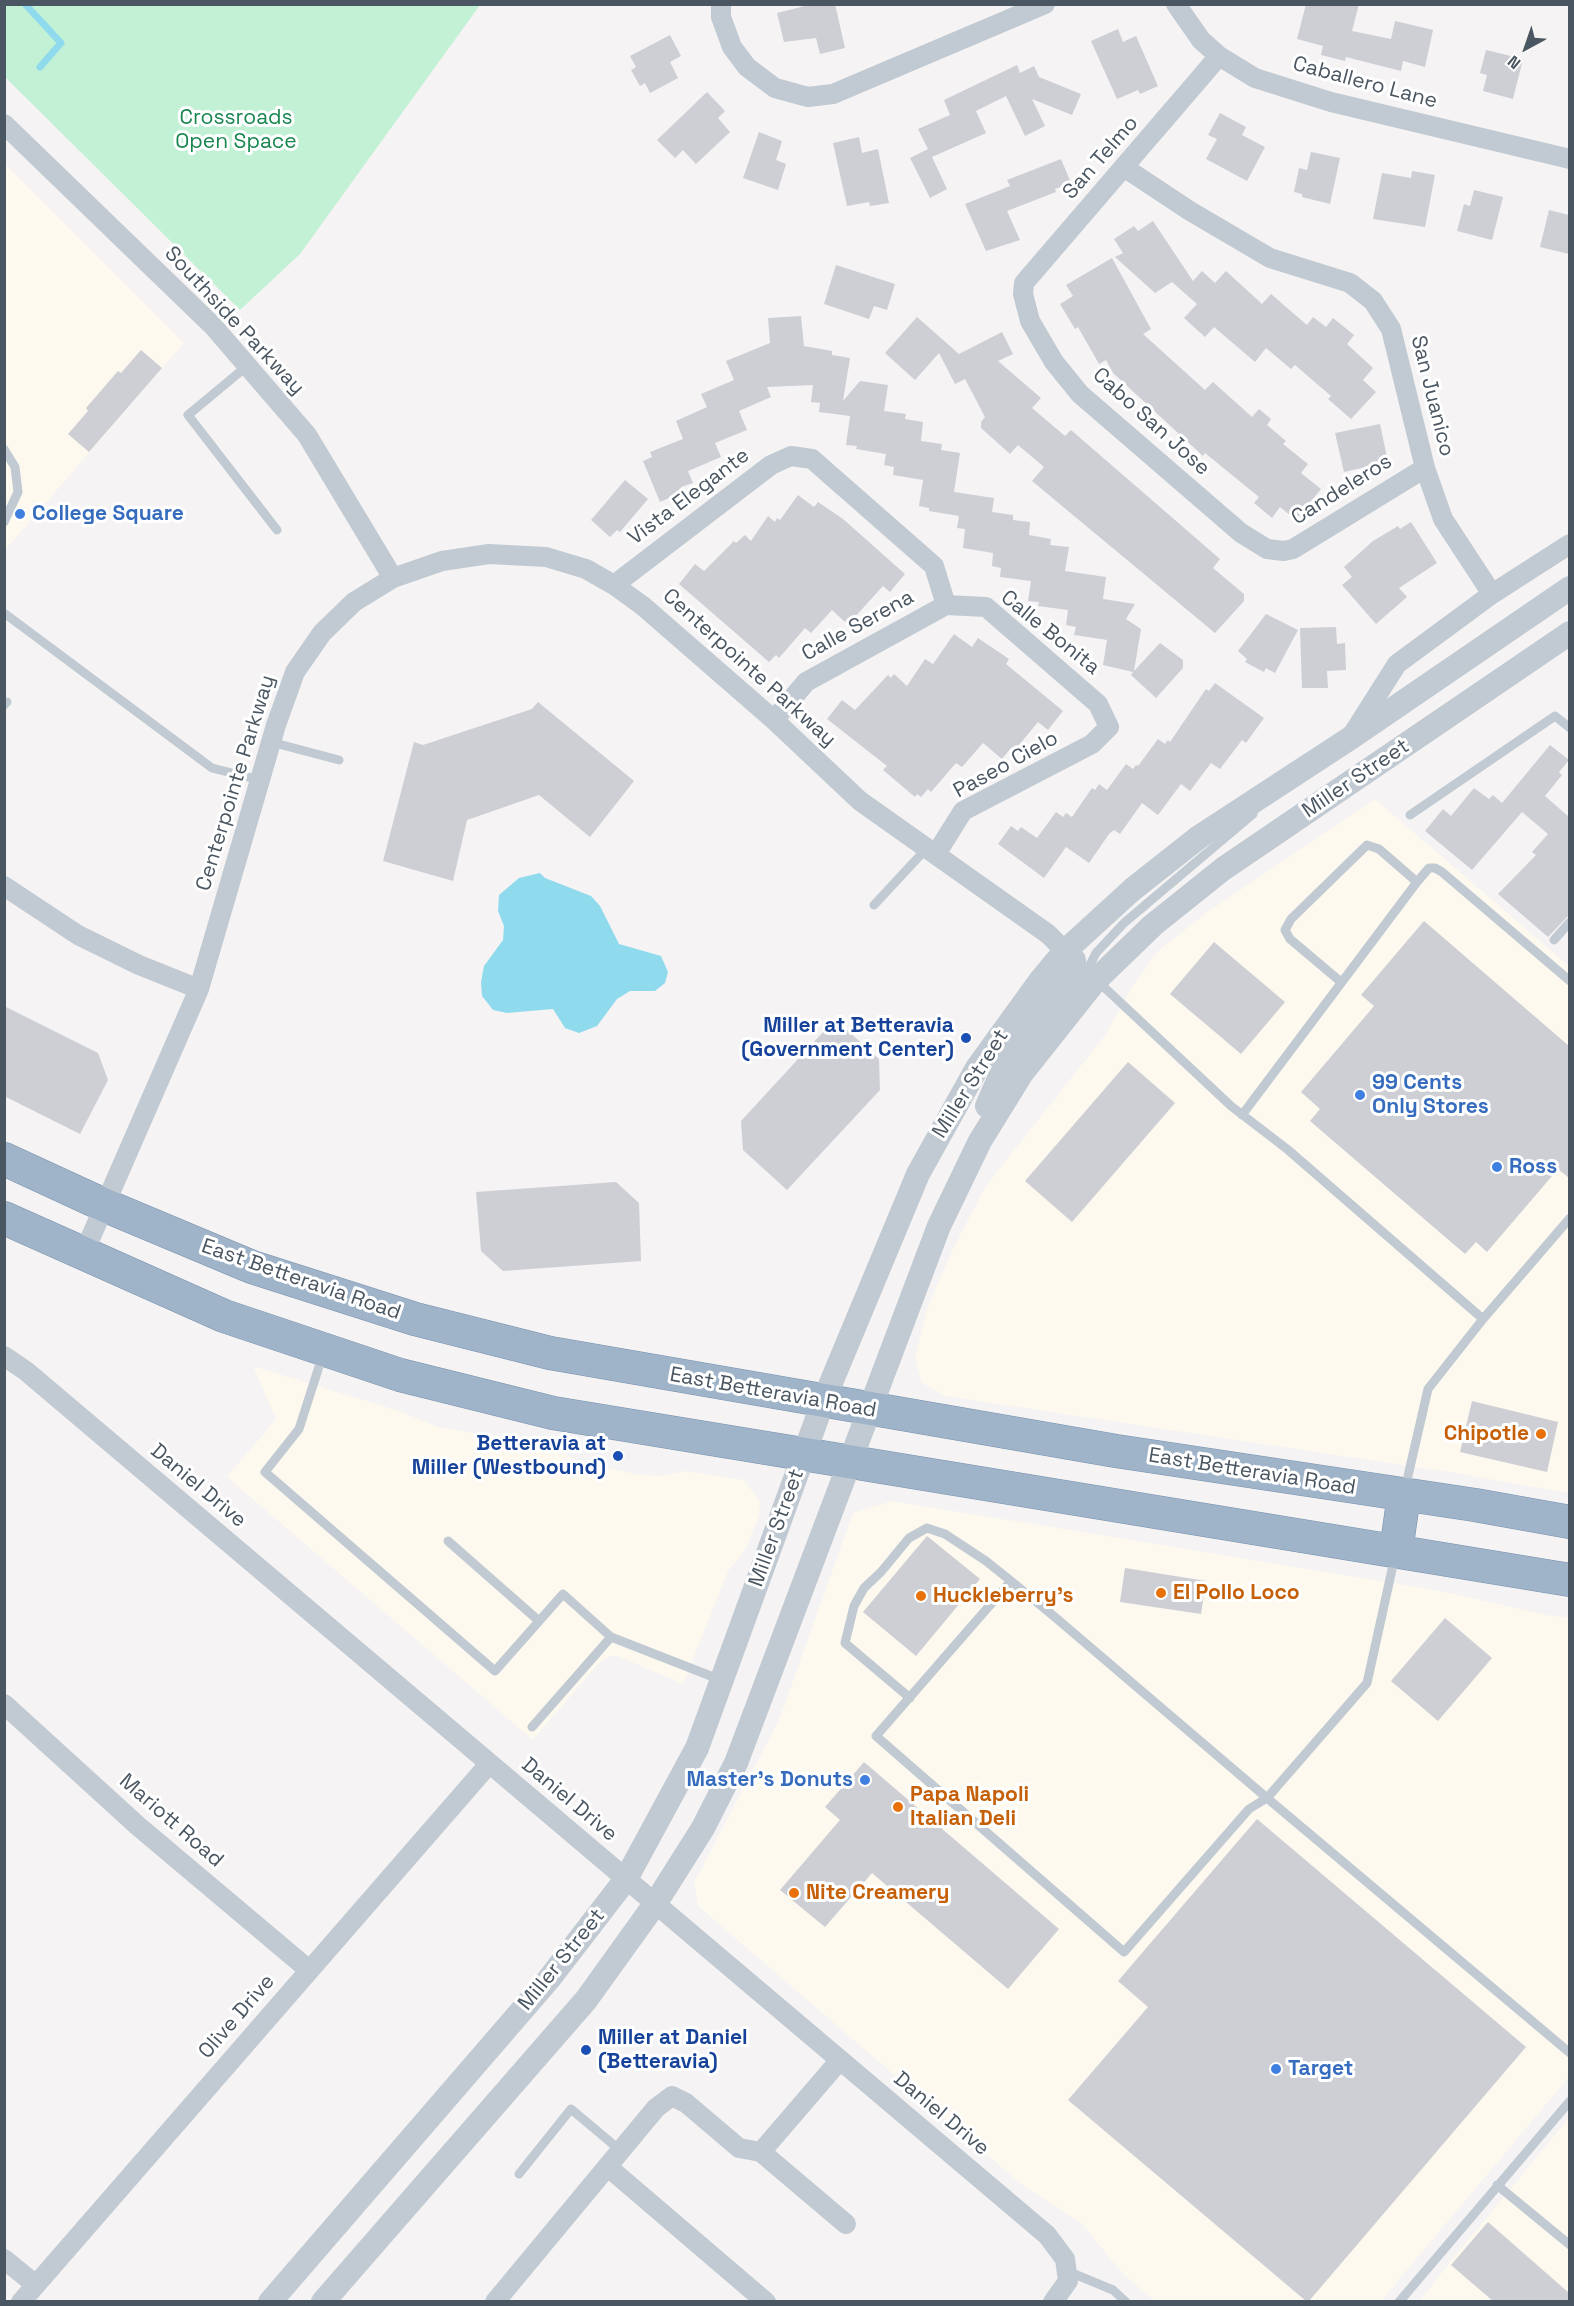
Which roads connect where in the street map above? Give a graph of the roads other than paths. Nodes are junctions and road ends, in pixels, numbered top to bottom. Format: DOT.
graph roads {
  1 [pos="721,4"];
  2 [pos="1045,4"];
  3 [pos="1176,4"];
  4 [pos="1219,56"];
  5 [pos="4,124"];
  6 [pos="1569,159"];
  7 [pos="1125,168"];
  8 [pos="1023,294"];
  9 [pos="247,366"];
  10 [pos="4,449"];
  11 [pos="1425,468"];
  12 [pos="4,522"];
  13 [pos="277,530"];
  14 [pos="1569,544"];
  15 [pos="1284,551"];
  16 [pos="393,578"];
  17 [pos="614,585"];
  18 [pos="1569,588"];
  19 [pos="1492,594"];
  20 [pos="946,605"];
  21 [pos="4,613"];
  22 [pos="1569,633"];
  23 [pos="774,720"];
  24 [pos="1108,727"];
  25 [pos="1569,728"];
  26 [pos="1349,739"];
  27 [pos="271,742"];
  28 [pos="339,760"];
  29 [pos="1292,777"];
  30 [pos="260,780"];
  31 [pos="1410,815"];
  32 [pos="932,851"];
  33 [pos="1417,882"];
  34 [pos="4,886"];
  35 [pos="873,905"];
  36 [pos="1569,922"];
  37 [pos="1554,940"];
  38 [pos="1065,951"];
  39 [pos="1095,981"];
  40 [pos="1569,981"];
  41 [pos="1341,982"];
  42 [pos="199,989"];
  43 [pos="1242,1115"];
  44 [pos="980,1141"];
  45 [pos="4,1158"];
  46 [pos="104,1205"];
  47 [pos="4,1218"];
  48 [pos="1569,1218"];
  49 [pos="83,1255"];
  50 [pos="1483,1319"];
  51 [pos="325,1350"];
  52 [pos="4,1356"];
  53 [pos="823,1402"];
  54 [pos="868,1410"];
  55 [pos="804,1455"];
  56 [pos="848,1462"];
  57 [pos="1404,1495"];
  58 [pos="1569,1522"];
  59 [pos="447,1541"];
  60 [pos="1396,1551"];
  61 [pos="1569,1580"];
  62 [pos="1011,1581"];
  63 [pos="539,1621"];
  64 [pos="611,1637"];
  65 [pos="722,1680"];
  66 [pos="910,1698"];
  67 [pos="4,1704"];
  68 [pos="532,1727"];
  69 [pos="489,1764"];
  70 [pos="1267,1798"];
  71 [pos="626,1879"];
  72 [pos="655,1904"];
  73 [pos="309,1970"];
  74 [pos="1569,2054"];
  75 [pos="840,2060"];
  76 [pos="1569,2101"];
  77 [pos="621,2151"];
  78 [pos="761,2152"];
  79 [pos="608,2167"];
  80 [pos="519,2174"];
  81 [pos="1497,2185"];
  82 [pos="846,2224"];
  83 [pos="1569,2245"];
  84 [pos="4,2259"];
  85 [pos="1066,2271"];
  86 [pos="36,2285"];
  87 [pos="334,2298"];
  88 [pos="503,2299"];
  89 [pos="1055,2299"];
  90 [pos="21,2301"];
  91 [pos="270,2301"];
  92 [pos="766,2301"];
  93 [pos="1126,2301"];
  94 [pos="1399,2301"];
  1 -- 2 [label="street"];
  3 -- 4 [label="street, Caballero Lane"];
  4 -- 6 [label="street, Caballero Lane"];
  4 -- 7 [label="street, San Telmo"];
  5 -- 9 [label="street, Southside Parkway"];
  7 -- 8 [label="street, San Telmo"];
  7 -- 11 [label="street, San Juanico"];
  8 -- 15 [label="street, Cabo San Jose"];
  9 -- 13 [label="lane"];
  9 -- 16 [label="street, Southside Parkway"];
  10 -- 12 [label="lane"];
  11 -- 15 [label="street, Candeleros"];
  11 -- 19 [label="street, San Juanico"];
  14 -- 19 [label="street, Miller Street"];
  16 -- 17 [label="street, Centerpointe Parkway"];
  16 -- 27 [label="street, Centerpointe Parkway"];
  17 -- 20 [label="street, Vista Elegante"];
  17 -- 23 [label="street, Centerpointe Parkway"];
  18 -- 26 [label="street, Miller Street"];
  19 -- 26 [label="street, Miller Street"];
  20 -- 23 [label="street, Calle Serena"];
  20 -- 24 [label="street, Calle Bonita"];
  21 -- 30 [label="lane"];
  22 -- 39 [label="street, Miller Street"];
  23 -- 32 [label="street, Centerpointe Parkway"];
  24 -- 32 [label="street, Paseo Cielo"];
  25 -- 31 [label="lane"];
  26 -- 29 [label="street, Miller Street"];
  27 -- 28 [label="lane"];
  27 -- 30 [label="street, Centerpointe Parkway"];
  29 -- 38 [label="street, Miller Street"];
  29 -- 39 [label="lane, Miller Street"];
  30 -- 42 [label="street, Centerpointe Parkway"];
  32 -- 35 [label="lane"];
  32 -- 38 [label="street, Centerpointe Parkway"];
  33 -- 40 [label="lane"];
  33 -- 41 [label="lane"];
  33 -- 41 [label="lane"];
  34 -- 42 [label="street"];
  36 -- 37 [label="lane"];
  38 -- 44 [label="street"];
  38 -- 53 [label="street, Miller Street"];
  39 -- 43 [label="lane"];
  39 -- 44 [label="street, Miller Street"];
  41 -- 43 [label="lane"];
  42 -- 46 [label="street, Centerpointe Parkway"];
  43 -- 50 [label="lane"];
  44 -- 54 [label="street, Miller Street"];
  45 -- 46 [label="highway, East Betteravia Road"];
  46 -- 49 [label="street, Centerpointe Parkway"];
  46 -- 53 [label="highway, East Betteravia Road"];
  47 -- 49 [label="highway"];
  48 -- 50 [label="lane"];
  49 -- 51 [label="highway"];
  50 -- 57 [label="lane"];
  51 -- 55 [label="highway"];
  51 -- 63 [label="lane"];
  52 -- 69 [label="street, Daniel Drive"];
  53 -- 54 [label="highway, East Betteravia Road"];
  53 -- 55 [label="street, Miller Street"];
  54 -- 56 [label="street, Miller Street"];
  54 -- 57 [label="highway, East Betteravia Road"];
  55 -- 56 [label="highway"];
  55 -- 65 [label="street, Miller Street"];
  56 -- 60 [label="highway"];
  56 -- 72 [label="street, Miller Street"];
  57 -- 58 [label="highway, East Betteravia Road"];
  57 -- 60 [label="highway"];
  59 -- 63 [label="lane"];
  60 -- 61 [label="highway"];
  60 -- 70 [label="lane"];
  62 -- 66 [label="lane"];
  62 -- 66 [label="lane"];
  62 -- 70 [label="lane"];
  63 -- 64 [label="lane"];
  64 -- 65 [label="lane"];
  64 -- 68 [label="lane"];
  65 -- 71 [label="street, Miller Street"];
  66 -- 70 [label="lane"];
  67 -- 73 [label="street, Mariott Road"];
  69 -- 71 [label="street, Daniel Drive"];
  69 -- 73 [label="street, Olive Drive"];
  70 -- 74 [label="lane"];
  71 -- 72 [label="street, Daniel Drive"];
  71 -- 91 [label="street, Miller Street"];
  72 -- 75 [label="street, Daniel Drive"];
  72 -- 87 [label="street, Miller Street"];
  73 -- 86 [label="street, Olive Drive"];
  75 -- 78 [label="street"];
  75 -- 85 [label="street, Daniel Drive"];
  76 -- 81 [label="lane"];
  77 -- 78 [label="street"];
  77 -- 79 [label="street"];
  77 -- 80 [label="lane"];
  78 -- 82 [label="street"];
  79 -- 88 [label="street"];
  79 -- 92 [label="street"];
  81 -- 83 [label="lane"];
  81 -- 94 [label="lane"];
  84 -- 86 [label="street"];
  85 -- 89 [label="street"];
  85 -- 93 [label="lane"];
  86 -- 90 [label="street, Olive Drive"];
}
